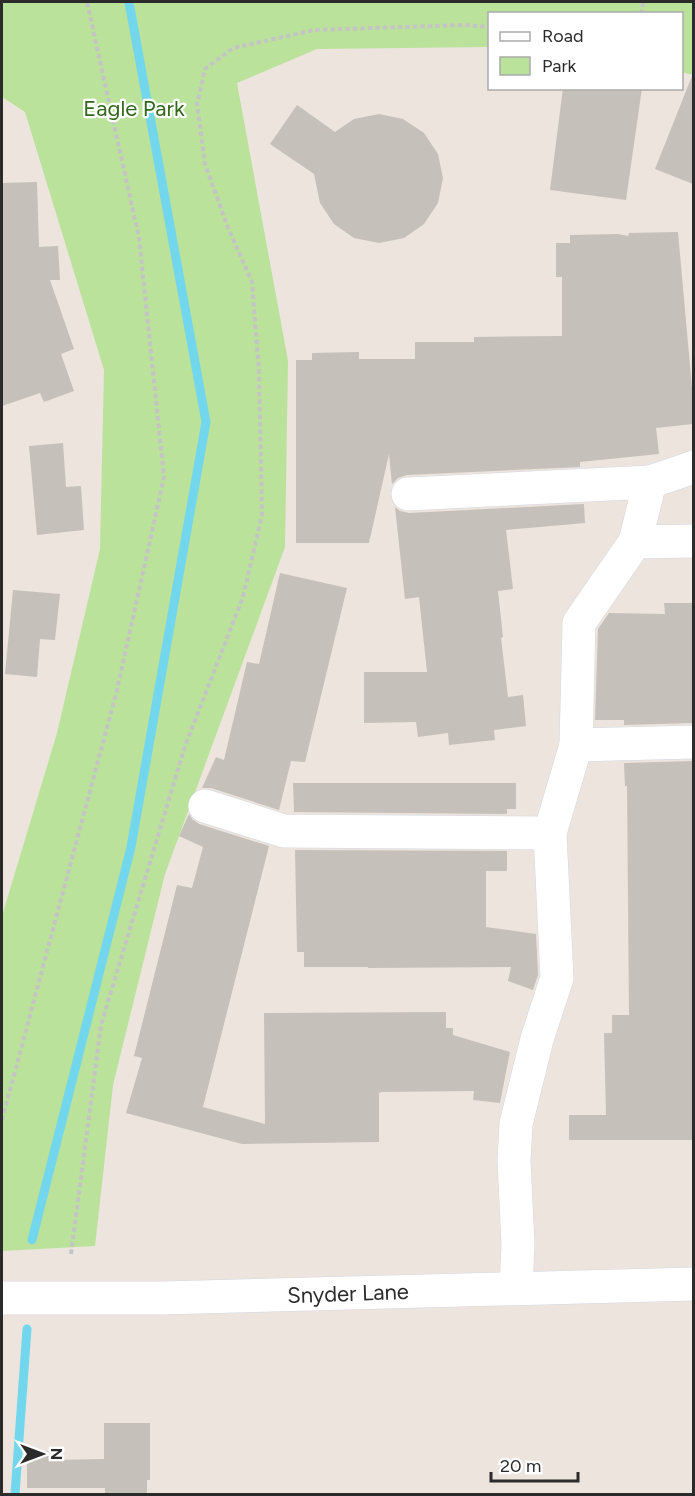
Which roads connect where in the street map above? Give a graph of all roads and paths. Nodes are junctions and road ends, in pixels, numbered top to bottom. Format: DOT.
graph roads {
  1 [pos="87,2"];
  2 [pos="488,27"];
  3 [pos="693,467"];
  4 [pos="650,482"];
  5 [pos="408,494"];
  6 [pos="693,541"];
  7 [pos="634,542"];
  8 [pos="693,742"];
  9 [pos="576,745"];
  10 [pos="205,806"];
  11 [pos="550,833"];
  12 [pos="2,1119"];
  13 [pos="71,1254"];
  14 [pos="693,1284"];
  15 [pos="516,1288"];
  16 [pos="2,1299"];
  1 -- 12 [label="path"];
  2 -- 13 [label="path"];
  3 -- 4 [label="street"];
  4 -- 5 [label="street"];
  4 -- 7 [label="street"];
  6 -- 7 [label="street"];
  7 -- 9 [label="street"];
  8 -- 9 [label="street"];
  9 -- 11 [label="street"];
  10 -- 11 [label="street"];
  11 -- 15 [label="street"];
  14 -- 15 [label="street, Snyder Lane"];
  15 -- 16 [label="street, Snyder Lane"];
}
